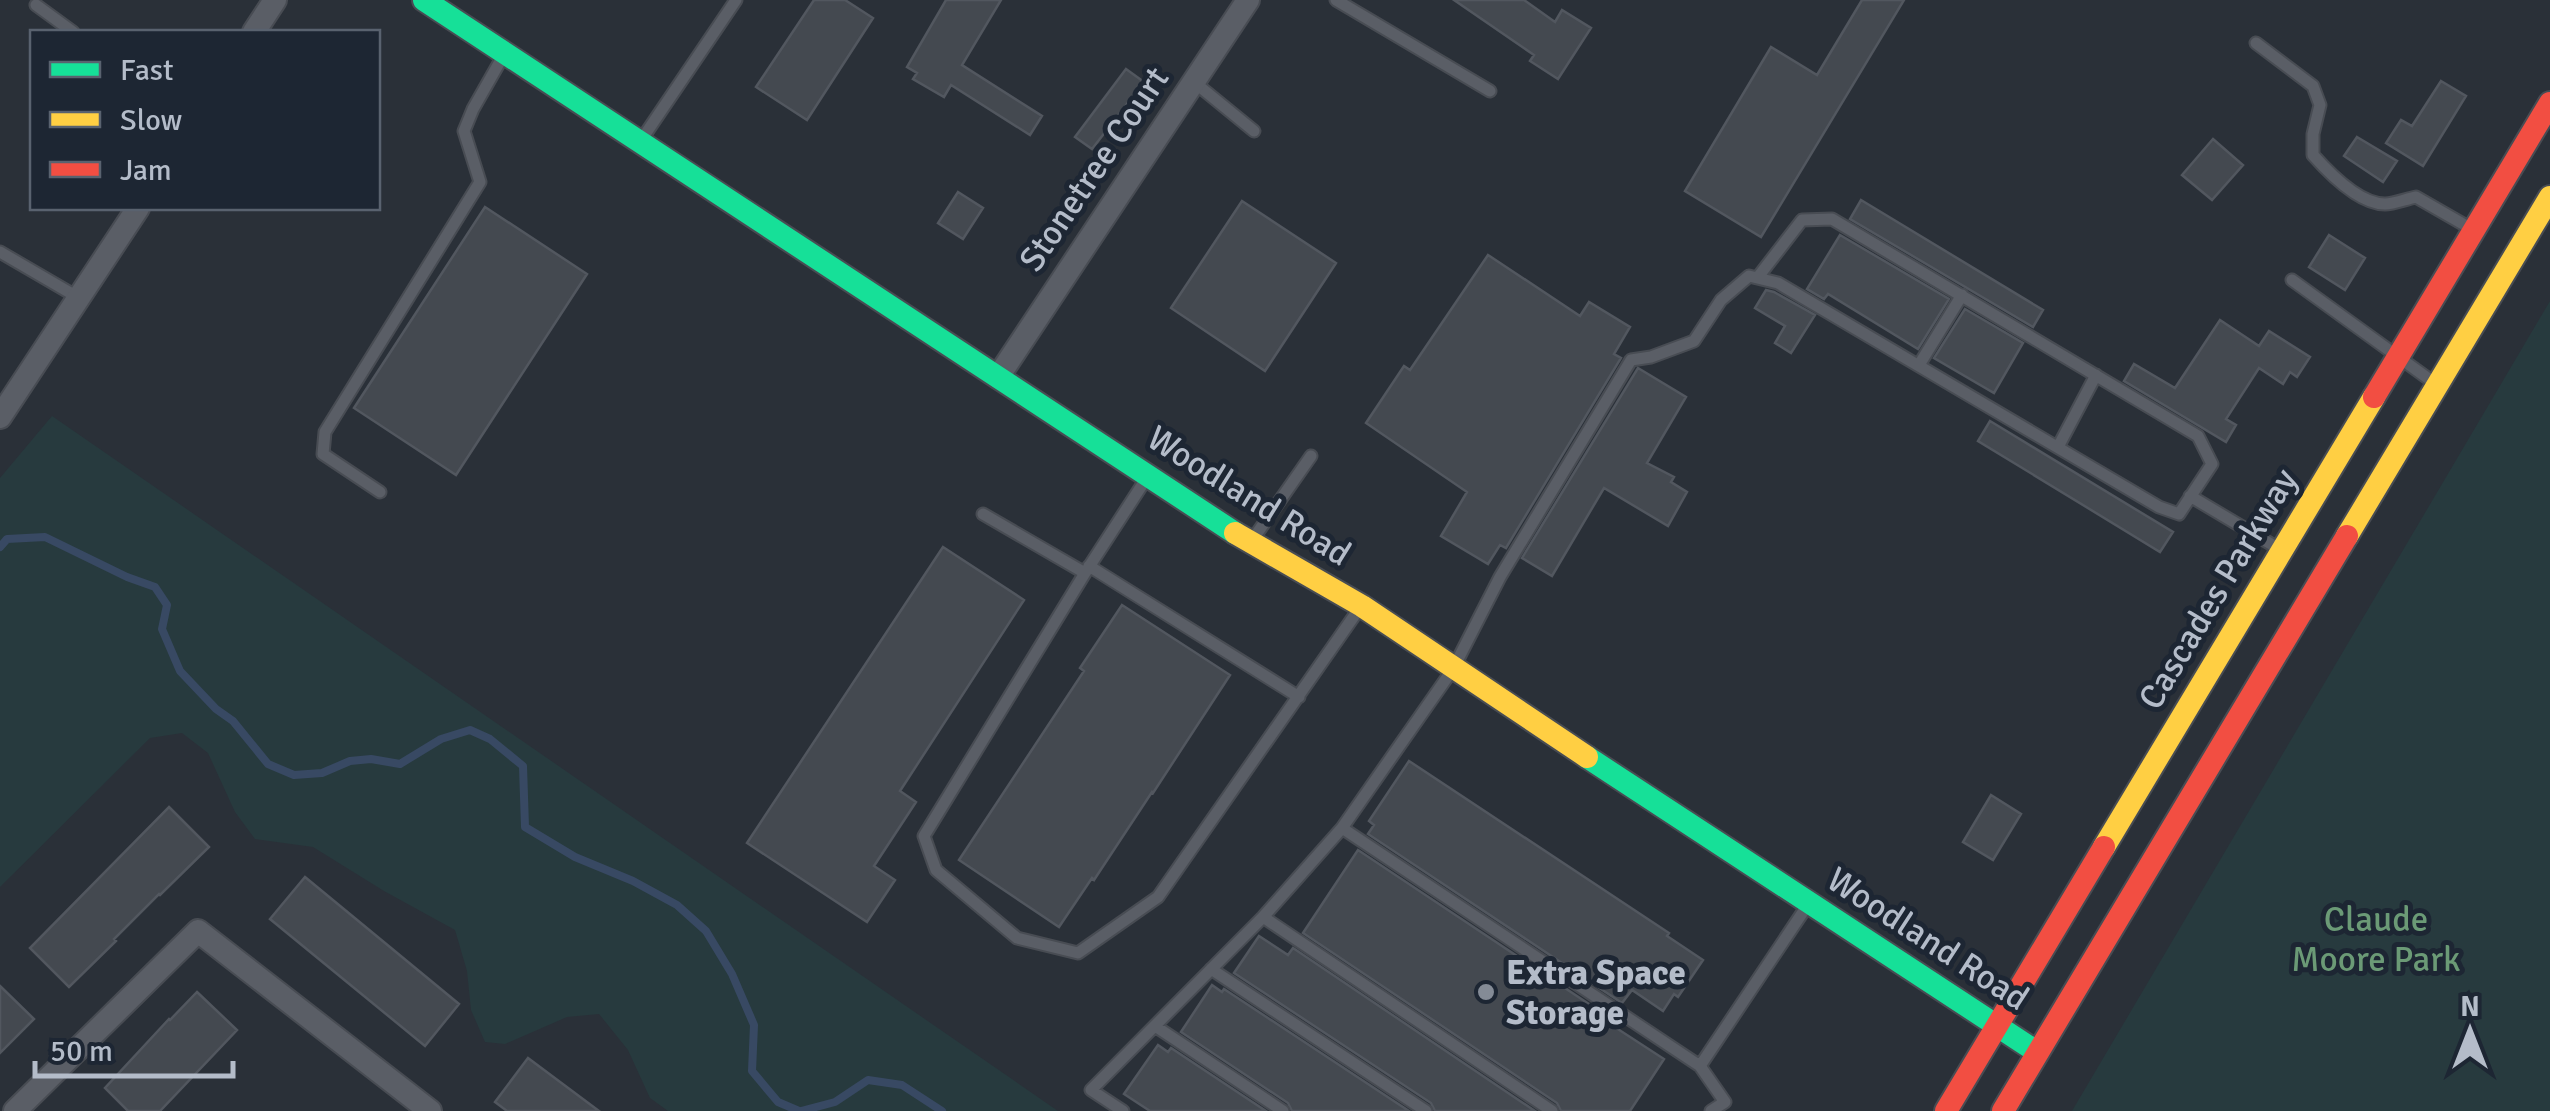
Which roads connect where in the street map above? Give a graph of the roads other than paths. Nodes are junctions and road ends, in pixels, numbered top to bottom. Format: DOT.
graph roads {
  1 [pos="275,0"];
  2 [pos="424,0"];
  3 [pos="736,0"];
  4 [pos="1248,0"];
  5 [pos="1336,0"];
  6 [pos="36,5"];
  7 [pos="71,30"];
  8 [pos="255,30"];
  9 [pos="2256,42"];
  10 [pos="504,54"];
  11 [pos="1194,82"];
  12 [pos="1490,91"];
  13 [pos="2550,104"];
  14 [pos="1254,131"];
  15 [pos="640,142"];
  16 [pos="2550,196"];
  17 [pos="137,210"];
  18 [pos="2474,230"];
  19 [pos="0,252"];
  20 [pos="1758,277"];
  21 [pos="2292,280"];
  22 [pos="1962,295"];
  23 [pos="79,298"];
  24 [pos="2398,358"];
  25 [pos="1919,365"];
  26 [pos="2096,375"];
  27 [pos="998,377"];
  28 [pos="2436,384"];
  29 [pos="0,417"];
  30 [pos="2058,447"];
  31 [pos="1311,456"];
  32 [pos="1148,476"];
  33 [pos="380,492"];
  34 [pos="2190,496"];
  35 [pos="984,514"];
  36 [pos="1251,543"];
  37 [pos="2282,550"];
  38 [pos="1087,570"];
  39 [pos="1362,606"];
  40 [pos="1453,669"];
  41 [pos="1299,697"];
  42 [pos="1342,828"];
  43 [pos="1810,903"];
  44 [pos="1262,917"];
  45 [pos="1211,969"];
  46 [pos="1155,1026"];
  47 [pos="1997,1026"];
  48 [pos="2038,1052"];
  49 [pos="1700,1066"];
  50 [pos="15,1111"];
  51 [pos="430,1111"];
  52 [pos="1123,1111"];
  53 [pos="1283,1111"];
  54 [pos="1426,1111"];
  55 [pos="1552,1111"];
  56 [pos="1711,1111"];
  57 [pos="1946,1111"];
  58 [pos="2003,1111"];
  1 -- 8 [label="street"];
  2 -- 10 [label="main road, Woodland Road"];
  3 -- 15 [label="lane"];
  4 -- 11 [label="street, Stonetree Court"];
  5 -- 12 [label="lane"];
  6 -- 7 [label="lane"];
  9 -- 18 [label="lane"];
  10 -- 15 [label="main road, Woodland Road"];
  10 -- 33 [label="lane"];
  11 -- 14 [label="lane"];
  11 -- 27 [label="street, Stonetree Court"];
  13 -- 18 [label="main road, Cascades Parkway"];
  15 -- 27 [label="main road, Woodland Road"];
  16 -- 28 [label="main road"];
  17 -- 23 [label="street"];
  18 -- 24 [label="main road, Cascades Parkway"];
  19 -- 23 [label="lane"];
  20 -- 22 [label="lane"];
  20 -- 25 [label="lane"];
  20 -- 40 [label="lane"];
  21 -- 24 [label="lane"];
  22 -- 25 [label="lane"];
  22 -- 26 [label="lane"];
  23 -- 29 [label="street"];
  24 -- 28 [label="lane"];
  24 -- 37 [label="main road, Cascades Parkway"];
  25 -- 30 [label="lane"];
  26 -- 30 [label="lane"];
  26 -- 34 [label="lane"];
  27 -- 32 [label="main road, Woodland Road"];
  28 -- 48 [label="main road"];
  30 -- 34 [label="lane"];
  31 -- 36 [label="lane"];
  32 -- 36 [label="main road, Woodland Road"];
  32 -- 38 [label="lane"];
  34 -- 37 [label="lane"];
  35 -- 38 [label="lane"];
  36 -- 39 [label="main road, Woodland Road"];
  37 -- 47 [label="main road, Cascades Parkway"];
  38 -- 41 [label="lane"];
  38 -- 41 [label="lane"];
  39 -- 40 [label="main road, Woodland Road"];
  39 -- 41 [label="lane"];
  40 -- 42 [label="lane"];
  40 -- 43 [label="main road, Woodland Road"];
  42 -- 44 [label="lane"];
  42 -- 49 [label="lane"];
  43 -- 47 [label="main road, Woodland Road"];
  43 -- 49 [label="lane"];
  44 -- 45 [label="lane"];
  44 -- 55 [label="lane"];
  45 -- 46 [label="lane"];
  45 -- 54 [label="lane"];
  46 -- 52 [label="lane"];
  46 -- 53 [label="lane"];
  47 -- 48 [label="main road, Woodland Road"];
  47 -- 57 [label="main road, Cascades Parkway"];
  48 -- 58 [label="main road"];
  49 -- 56 [label="lane"];
  50 -- 51 [label="street"];
}
